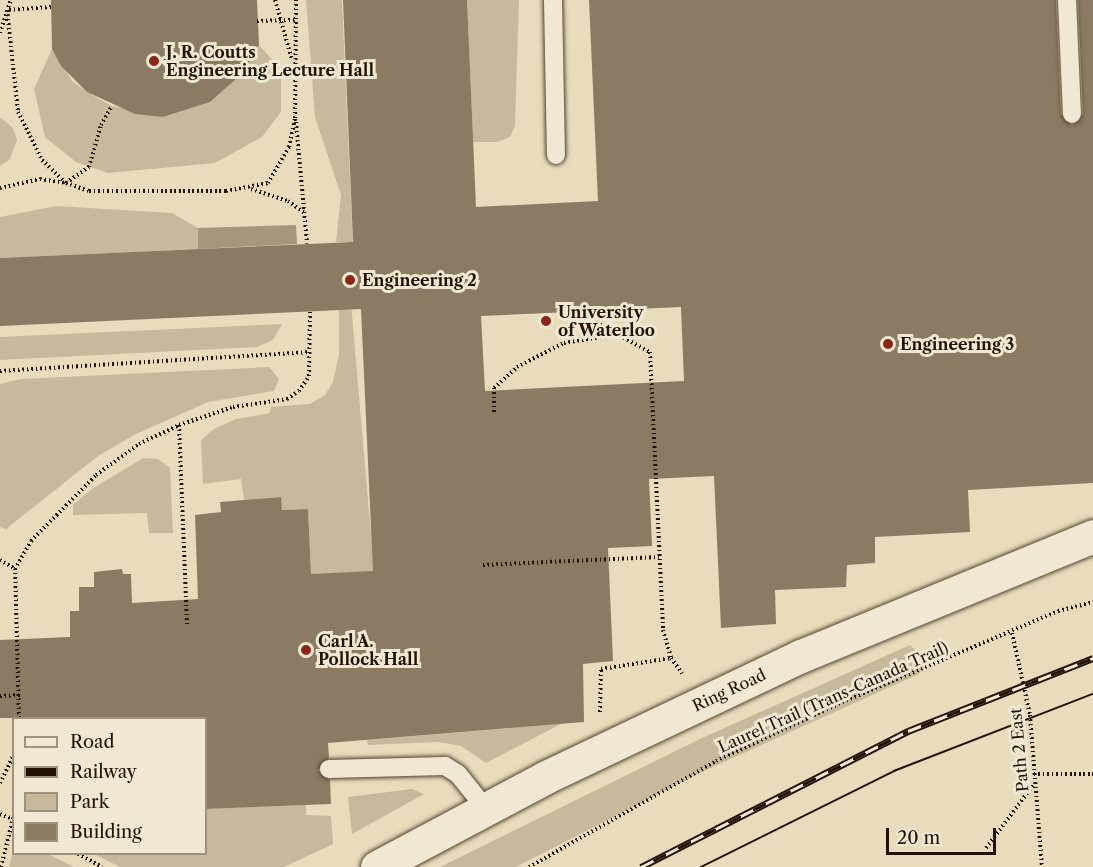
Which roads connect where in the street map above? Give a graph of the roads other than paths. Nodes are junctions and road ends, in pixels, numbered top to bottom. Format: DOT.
graph roads {
  1 [pos="552,0"];
  2 [pos="1067,0"];
  3 [pos="1071,114"];
  4 [pos="556,154"];
  5 [pos="1093,536"];
  6 [pos="329,769"];
  7 [pos="486,809"];
  8 [pos="376,867"];
  1 -- 4 [label="lane"];
  2 -- 3 [label="lane"];
  5 -- 7 [label="street, Ring Road"];
  6 -- 7 [label="lane"];
  7 -- 8 [label="street, Ring Road"];
}
